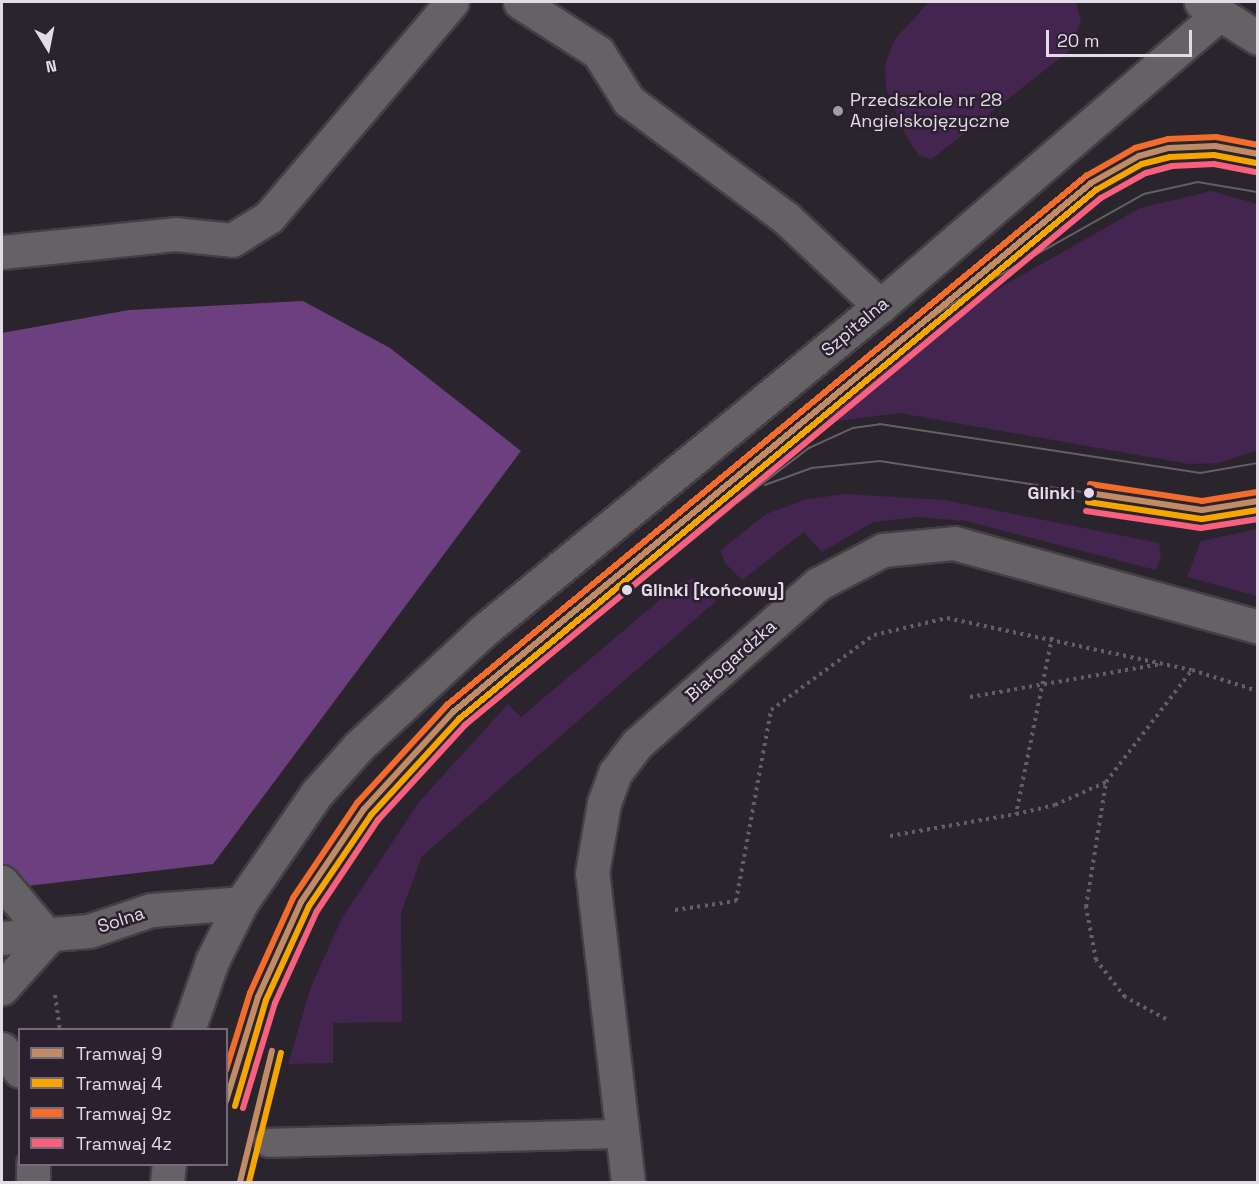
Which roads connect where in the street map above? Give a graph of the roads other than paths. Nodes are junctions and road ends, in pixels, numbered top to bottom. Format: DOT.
graph roads {
  1 [pos="452,2"];
  2 [pos="520,2"];
  3 [pos="1209,8"];
  4 [pos="1257,38"];
  5 [pos="2,252"];
  6 [pos="880,306"];
  7 [pos="1257,627"];
  8 [pos="2,882"];
  9 [pos="241,903"];
  10 [pos="48,937"];
  11 [pos="2,938"];
  12 [pos="2,988"];
  13 [pos="188,1028"];
  14 [pos="2,1049"];
  15 [pos="18,1069"];
  16 [pos="622,1134"];
  17 [pos="270,1143"];
  18 [pos="33,1166"];
  19 [pos="168,1166"];
  20 [pos="33,1182"];
  21 [pos="167,1182"];
  22 [pos="628,1182"];
  1 -- 5 [label="street"];
  2 -- 6 [label="street"];
  3 -- 4 [label="street"];
  3 -- 6 [label="street, Szpitalna"];
  6 -- 9 [label="street, Szpitalna"];
  7 -- 16 [label="street, Białogardzka"];
  8 -- 10 [label="street"];
  9 -- 10 [label="street, Solna"];
  9 -- 13 [label="street, Szpitalna"];
  10 -- 11 [label="street, Solna"];
  10 -- 12 [label="street"];
  14 -- 15 [label="street"];
  16 -- 17 [label="lane"];
  16 -- 22 [label="street, Białogardzka"];
  18 -- 20 [label="street"];
  19 -- 21 [label="street"];
}
